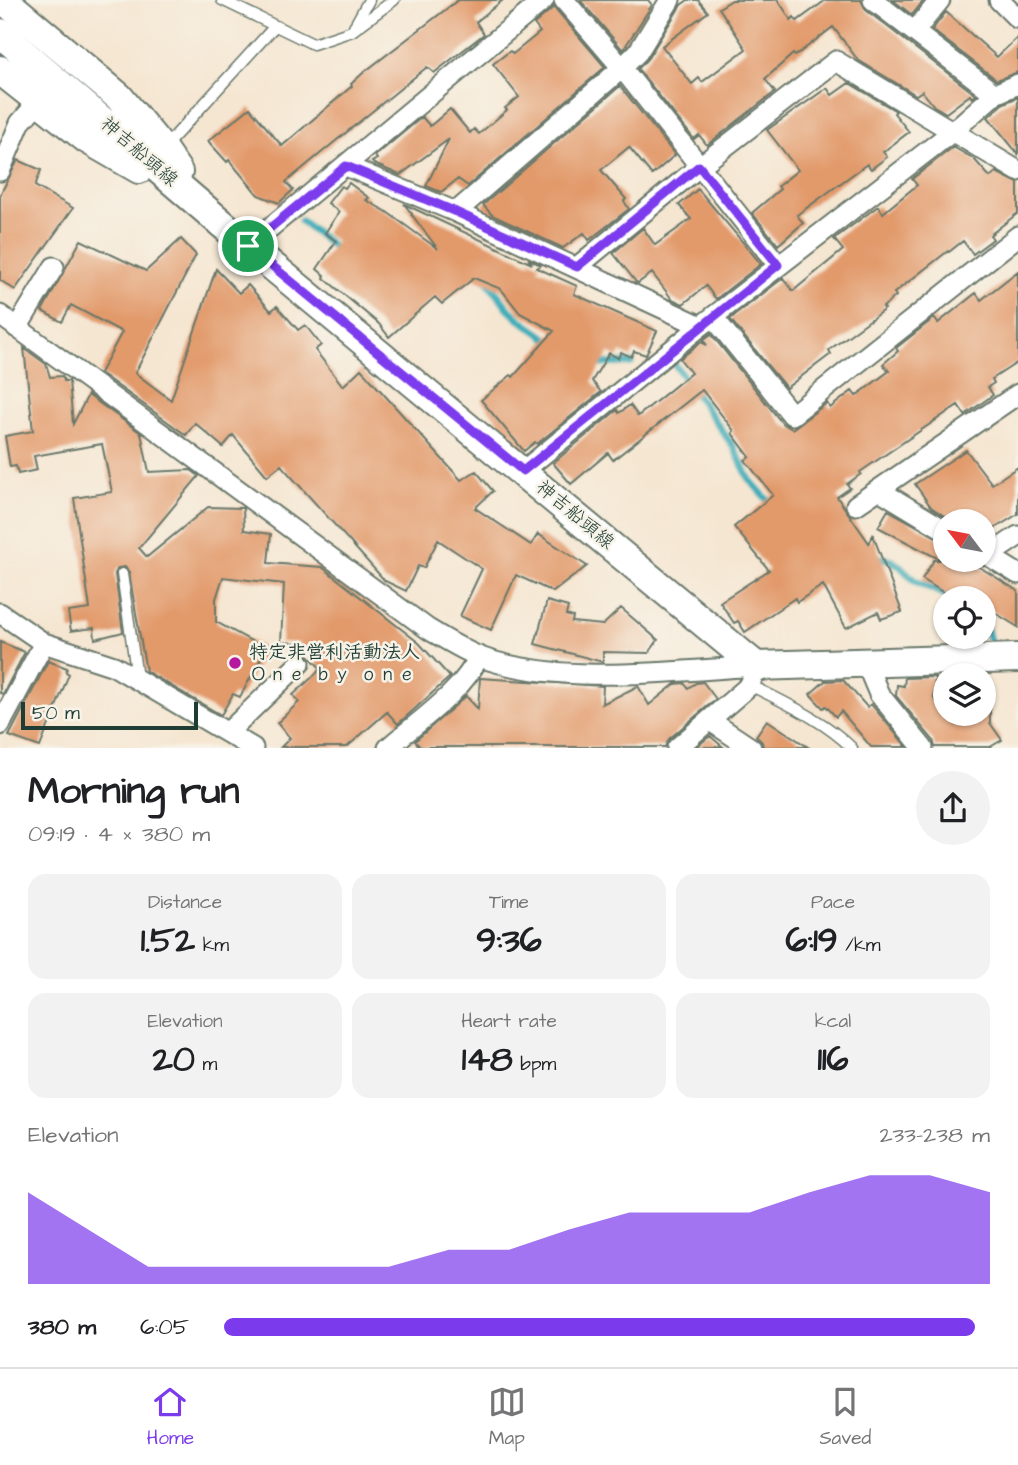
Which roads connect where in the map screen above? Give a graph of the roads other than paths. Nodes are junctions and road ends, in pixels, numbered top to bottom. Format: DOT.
graph roads {
  1 [pos="4,0"];
  2 [pos="222,0"];
  3 [pos="369,0"];
  4 [pos="394,0"];
  5 [pos="544,0"];
  6 [pos="564,0"];
  7 [pos="670,0"];
  8 [pos="873,0"];
  9 [pos="940,0"];
  10 [pos="1001,1"];
  11 [pos="1017,18"];
  12 [pos="275,26"];
  13 [pos="352,31"];
  14 [pos="915,31"];
  15 [pos="0,33"];
  16 [pos="622,68"];
  17 [pos="0,70"];
  18 [pos="1018,85"];
  19 [pos="995,94"];
  20 [pos="38,102"];
  21 [pos="952,132"];
  22 [pos="163,149"];
  23 [pos="346,166"];
  24 [pos="699,166"];
  25 [pos="0,171"];
  26 [pos="1018,171"];
  27 [pos="199,204"];
  28 [pos="456,212"];
  29 [pos="1018,236"];
  30 [pos="248,246"];
  31 [pos="778,265"];
  32 [pos="54,267"];
  33 [pos="577,267"];
  34 [pos="0,315"];
  35 [pos="708,322"];
  36 [pos="17,328"];
  37 [pos="1018,394"];
  38 [pos="523,471"];
  39 [pos="879,490"];
  40 [pos="856,505"];
  41 [pos="933,523"];
  42 [pos="1018,536"];
  43 [pos="996,548"];
  44 [pos="996,560"];
  45 [pos="122,574"];
  46 [pos="1018,574"];
  47 [pos="0,613"];
  48 [pos="44,643"];
  49 [pos="479,656"];
  50 [pos="1018,658"];
  51 [pos="300,663"];
  52 [pos="866,663"];
  53 [pos="753,675"];
  54 [pos="137,678"];
  55 [pos="709,720"];
  56 [pos="0,725"];
  57 [pos="228,732"];
  58 [pos="253,747"];
  59 [pos="388,747"];
  60 [pos="677,747"];
  61 [pos="751,747"];
  62 [pos="852,747"];
  63 [pos="923,747"];
  1 -- 22 [label="main road"];
  2 -- 12 [label="lane"];
  3 -- 13 [label="lane"];
  4 -- 13 [label="lane"];
  5 -- 23 [label="street"];
  6 -- 16 [label="street"];
  7 -- 16 [label="street"];
  8 -- 14 [label="street"];
  9 -- 14 [label="street"];
  10 -- 11 [label="street"];
  12 -- 13 [label="lane"];
  12 -- 22 [label="lane"];
  14 -- 19 [label="street"];
  15 -- 27 [label="main road, 神吉船頭線"];
  16 -- 24 [label="street"];
  16 -- 28 [label="street"];
  17 -- 20 [label="main road"];
  18 -- 19 [label="street"];
  19 -- 21 [label="street"];
  20 -- 25 [label="street"];
  20 -- 27 [label="main road"];
  21 -- 24 [label="street"];
  21 -- 26 [label="street"];
  21 -- 31 [label="street"];
  22 -- 27 [label="main road"];
  23 -- 28 [label="street"];
  23 -- 30 [label="street"];
  24 -- 31 [label="street"];
  24 -- 33 [label="street"];
  27 -- 30 [label="main road, 神吉船頭線"];
  28 -- 33 [label="street"];
  29 -- 35 [label="street"];
  30 -- 38 [label="main road, 神吉船頭線"];
  31 -- 35 [label="street"];
  32 -- 36 [label="street"];
  33 -- 35 [label="street"];
  34 -- 36 [label="street"];
  35 -- 38 [label="street"];
  36 -- 49 [label="street"];
  37 -- 39 [label="street"];
  38 -- 53 [label="main road, 神吉船頭線"];
  39 -- 40 [label="street"];
  39 -- 41 [label="street"];
  42 -- 43 [label="street"];
  44 -- 46 [label="street"];
  45 -- 54 [label="lane"];
  47 -- 48 [label="street"];
  48 -- 54 [label="street"];
  48 -- 56 [label="street"];
  49 -- 53 [label="street"];
  49 -- 59 [label="street"];
  50 -- 52 [label="main road"];
  51 -- 57 [label="street"];
  52 -- 53 [label="main road"];
  52 -- 63 [label="street"];
  53 -- 55 [label="street"];
  53 -- 62 [label="lane"];
  54 -- 57 [label="street"];
  55 -- 60 [label="street"];
  55 -- 61 [label="street"];
  57 -- 58 [label="street"];
}
